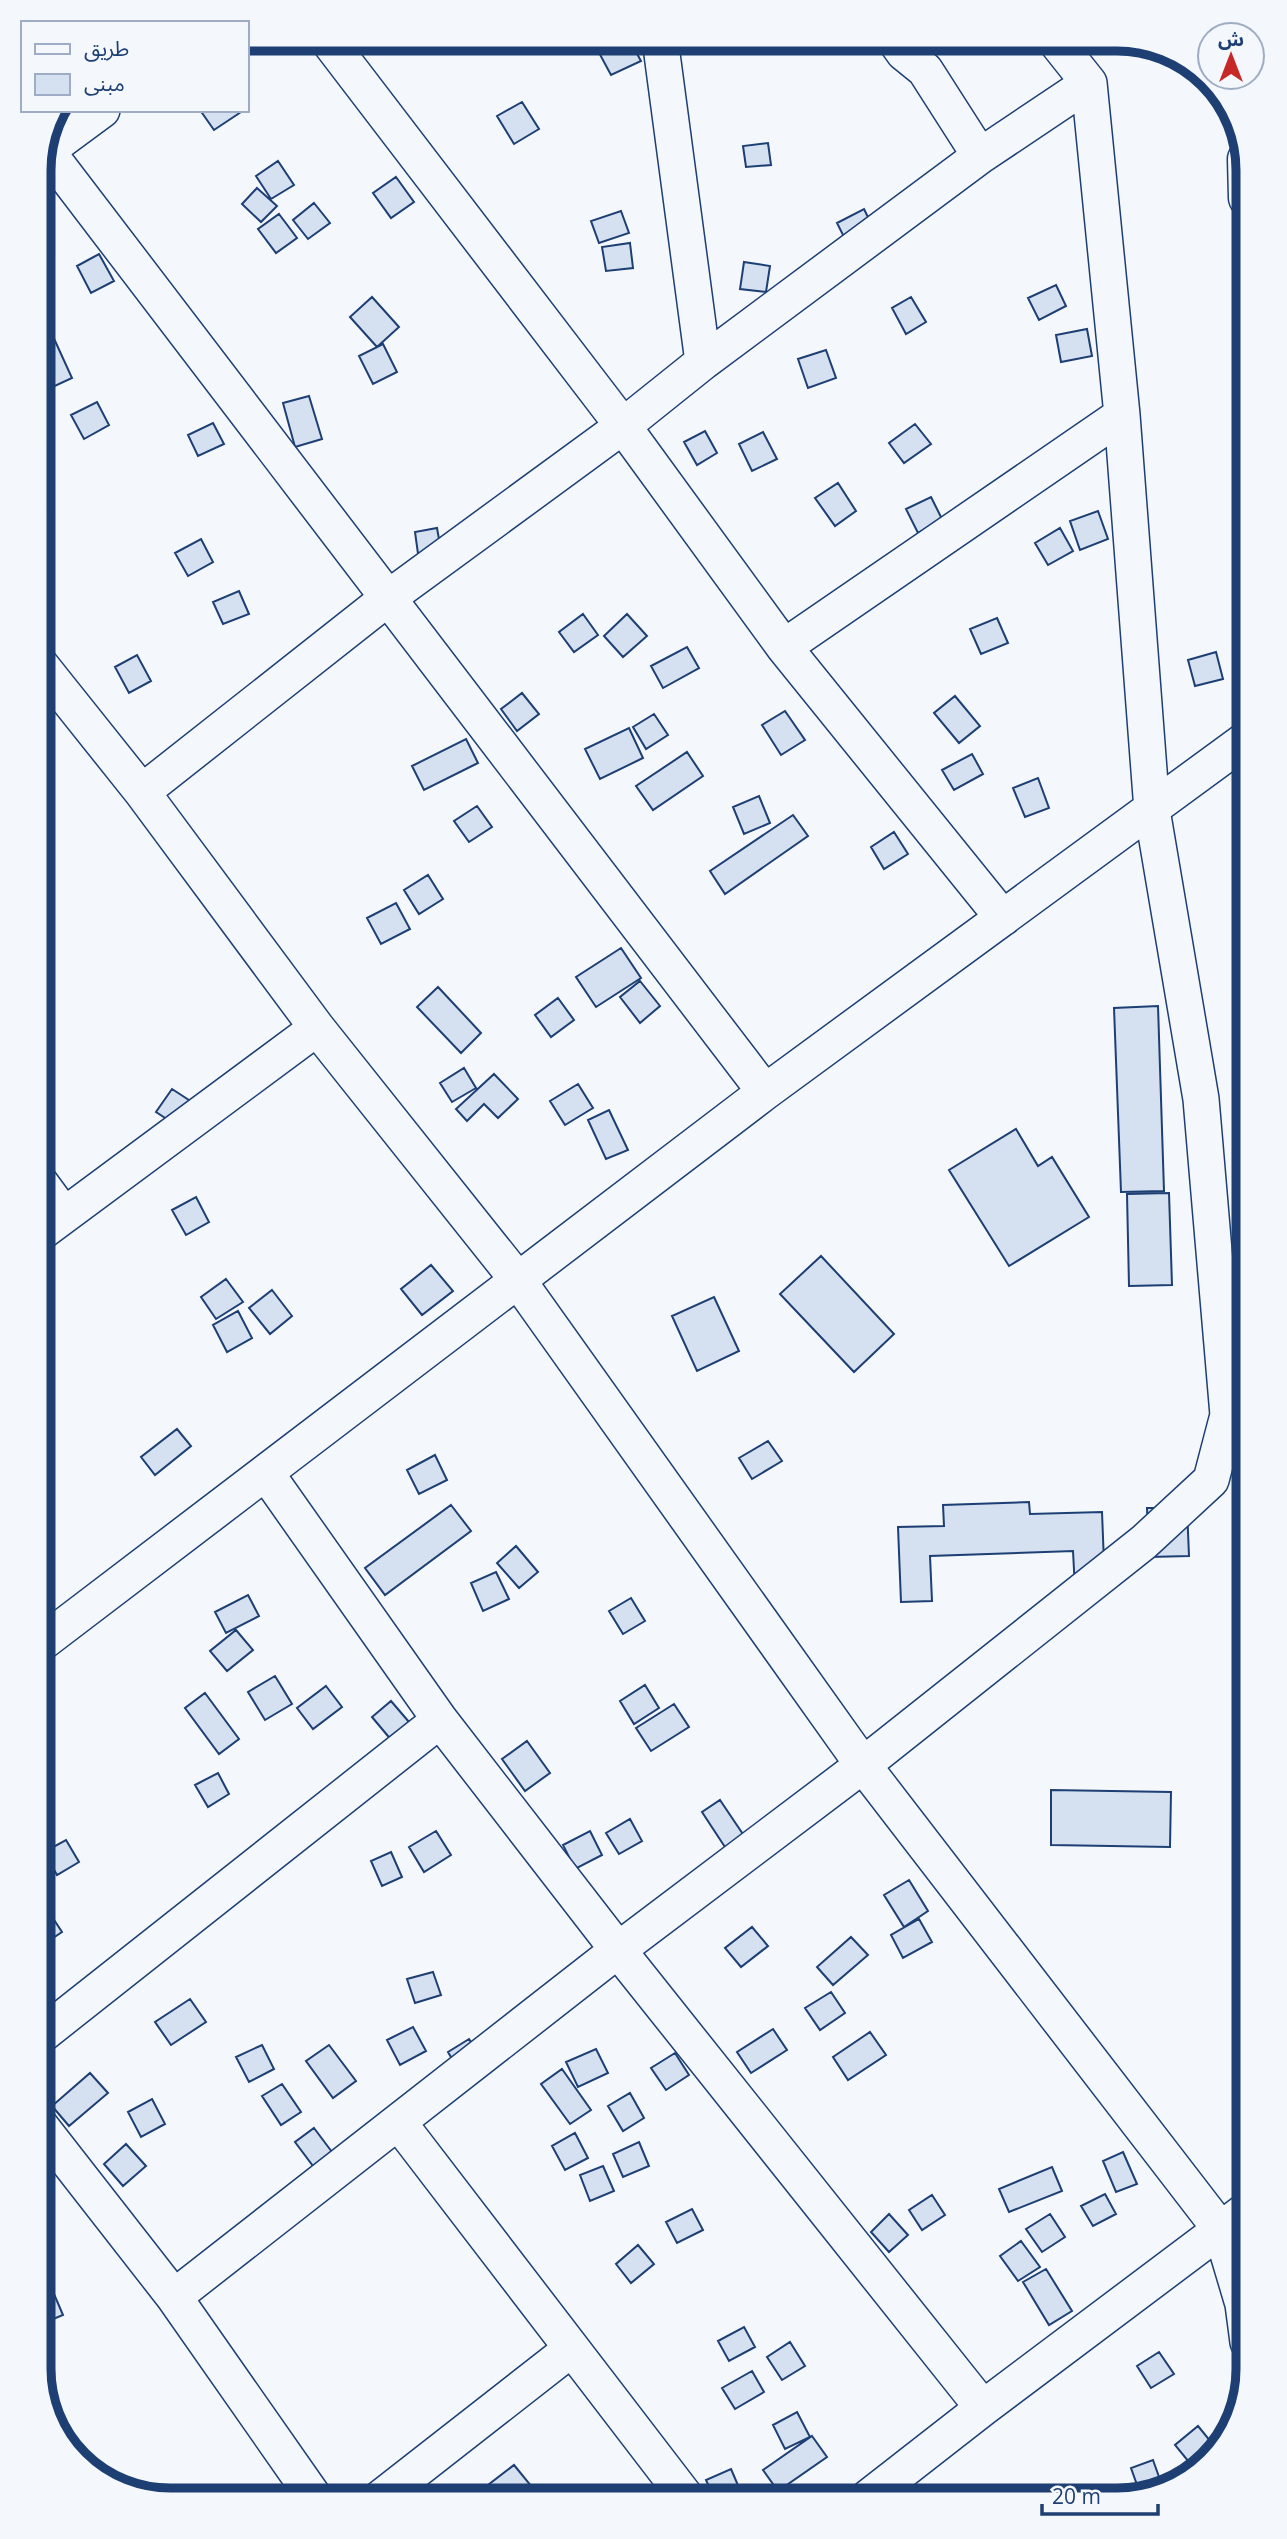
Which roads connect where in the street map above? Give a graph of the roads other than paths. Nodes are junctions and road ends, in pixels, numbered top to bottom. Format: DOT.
graph roads {
  1 [pos="337,51"];
  2 [pos="662,51"];
  3 [pos="903,51"];
  4 [pos="1064,51"];
  5 [pos="1089,83"];
  6 [pos="99,112"];
  7 [pos="54,146"];
  8 [pos="980,156"];
  9 [pos="51,162"];
  10 [pos="703,362"];
  11 [pos="1122,415"];
  12 [pos="623,426"];
  13 [pos="388,597"];
  14 [pos="784,647"];
  15 [pos="51,678"];
  16 [pos="1236,747"];
  17 [pos="142,792"];
  18 [pos="1152,810"];
  19 [pos="1003,918"];
  20 [pos="317,1028"];
  21 [pos="765,1092"];
  22 [pos="51,1224"];
  23 [pos="517,1279"];
  24 [pos="265,1473"];
  25 [pos="51,1635"];
  26 [pos="440,1720"];
  27 [pos="863,1765"];
  28 [pos="618,1950"];
  29 [pos="51,2027"];
  30 [pos="399,2123"];
  31 [pos="51,2141"];
  32 [pos="1236,2218"];
  33 [pos="1221,2230"];
  34 [pos="1236,2280"];
  35 [pos="174,2297"];
  36 [pos="570,2350"];
  37 [pos="983,2408"];
  38 [pos="308,2488"];
  39 [pos="393,2488"];
  40 [pos="679,2488"];
  41 [pos="880,2488"];
  1 -- 12 [label="street"];
  2 -- 10 [label="street"];
  3 -- 8 [label="street"];
  4 -- 5 [label="street"];
  5 -- 8 [label="street"];
  5 -- 11 [label="street"];
  6 -- 7 [label="street"];
  8 -- 10 [label="street"];
  9 -- 13 [label="street"];
  10 -- 12 [label="street"];
  11 -- 14 [label="street"];
  11 -- 18 [label="street"];
  12 -- 13 [label="street"];
  12 -- 14 [label="street"];
  13 -- 17 [label="street"];
  13 -- 21 [label="street"];
  14 -- 19 [label="street"];
  15 -- 17 [label="street"];
  16 -- 18 [label="street"];
  17 -- 20 [label="street"];
  18 -- 19 [label="street"];
  18 -- 27 [label="street"];
  19 -- 21 [label="street"];
  20 -- 22 [label="street"];
  20 -- 23 [label="street"];
  21 -- 23 [label="street"];
  23 -- 24 [label="street"];
  23 -- 27 [label="street"];
  24 -- 25 [label="street"];
  24 -- 26 [label="street"];
  26 -- 28 [label="street"];
  26 -- 29 [label="street"];
  27 -- 28 [label="street"];
  27 -- 33 [label="street"];
  28 -- 30 [label="street"];
  28 -- 37 [label="street"];
  30 -- 35 [label="street"];
  30 -- 36 [label="street"];
  31 -- 35 [label="street"];
  32 -- 33 [label="street"];
  33 -- 34 [label="street"];
  33 -- 37 [label="street"];
  35 -- 38 [label="street"];
  36 -- 39 [label="street"];
  36 -- 40 [label="street"];
  37 -- 41 [label="street"];
}
